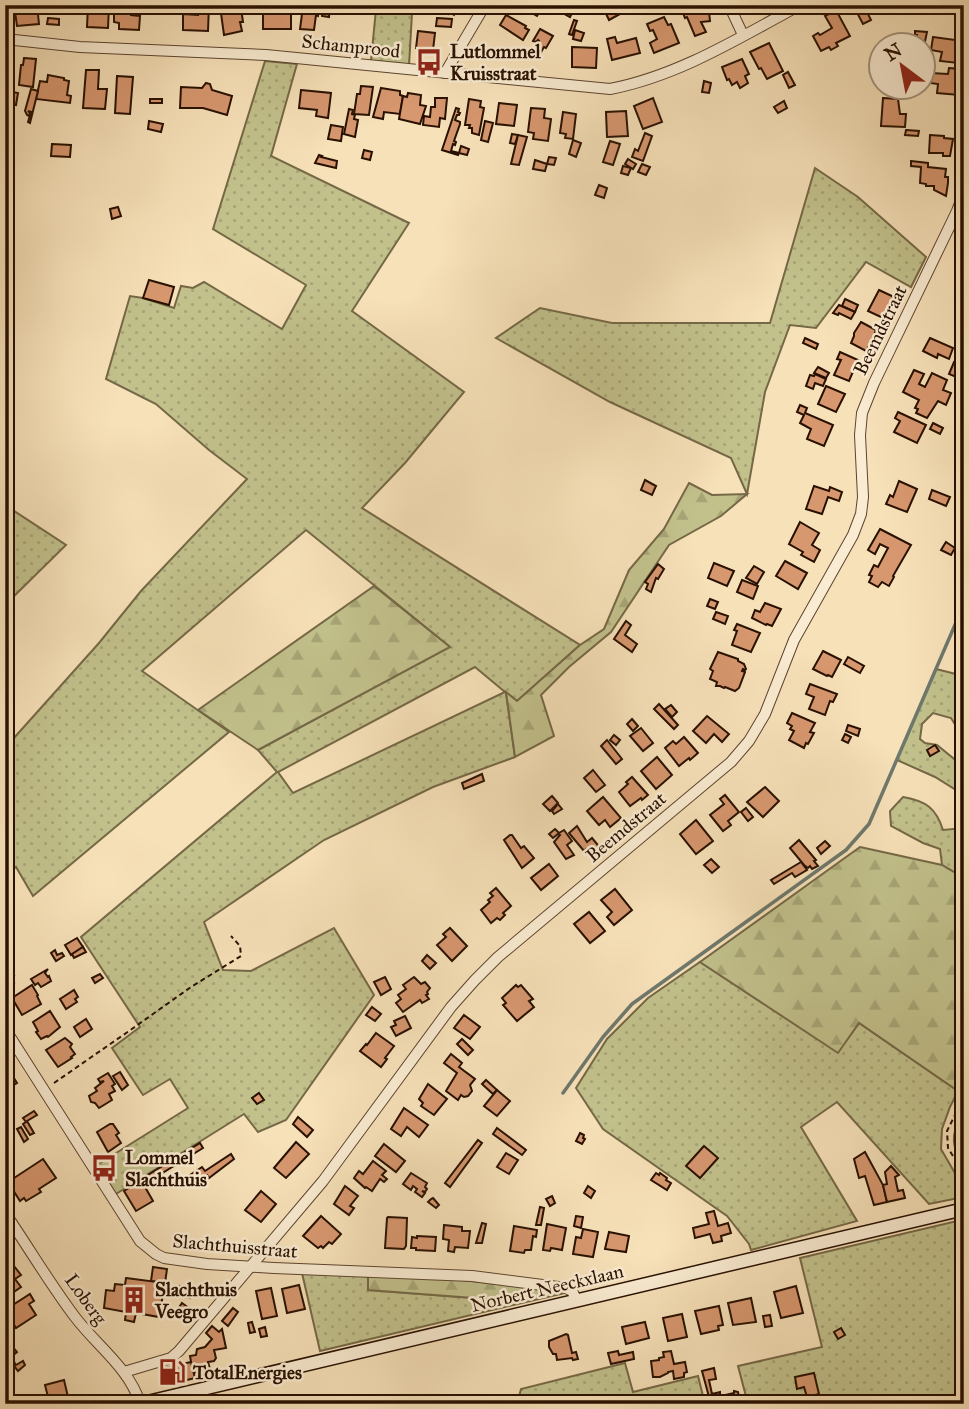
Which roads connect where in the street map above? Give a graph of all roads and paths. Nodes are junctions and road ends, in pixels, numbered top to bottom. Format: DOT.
graph roads {
  1 [pos="485,5"];
  2 [pos="729,5"];
  3 [pos="800,5"];
  4 [pos="743,36"];
  5 [pos="5,39"];
  6 [pos="445,73"];
  7 [pos="964,193"];
  8 [pos="231,936"];
  9 [pos="5,1029"];
  10 [pos="44,1090"];
  11 [pos="964,1097"];
  12 [pos="964,1174"];
  13 [pos="964,1209"];
  14 [pos="5,1213"];
  15 [pos="251,1267"];
  16 [pos="577,1301"];
  17 [pos="124,1371"];
  18 [pos="139,1404"];
  1 -- 6 [label="street"];
  2 -- 4 [label="street"];
  3 -- 4 [label="street, Schamprood"];
  4 -- 6 [label="street, Schamprood"];
  5 -- 6 [label="street, Schamprood"];
  7 -- 15 [label="street, Beemdstraat"];
  8 -- 10 [label="path"];
  9 -- 10 [label="street, Slachthuisstraat"];
  10 -- 15 [label="street, Slachthuisstraat"];
  11 -- 12 [label="path"];
  13 -- 16 [label="main road, Norbert Neeckxlaan"];
  14 -- 17 [label="street, Loberg"];
  15 -- 16 [label="street, Slachthuisstraat"];
  15 -- 17 [label="street, Beemdstraat"];
  16 -- 18 [label="main road, Norbert Neeckxlaan"];
  17 -- 18 [label="street, Loberg"];
}
